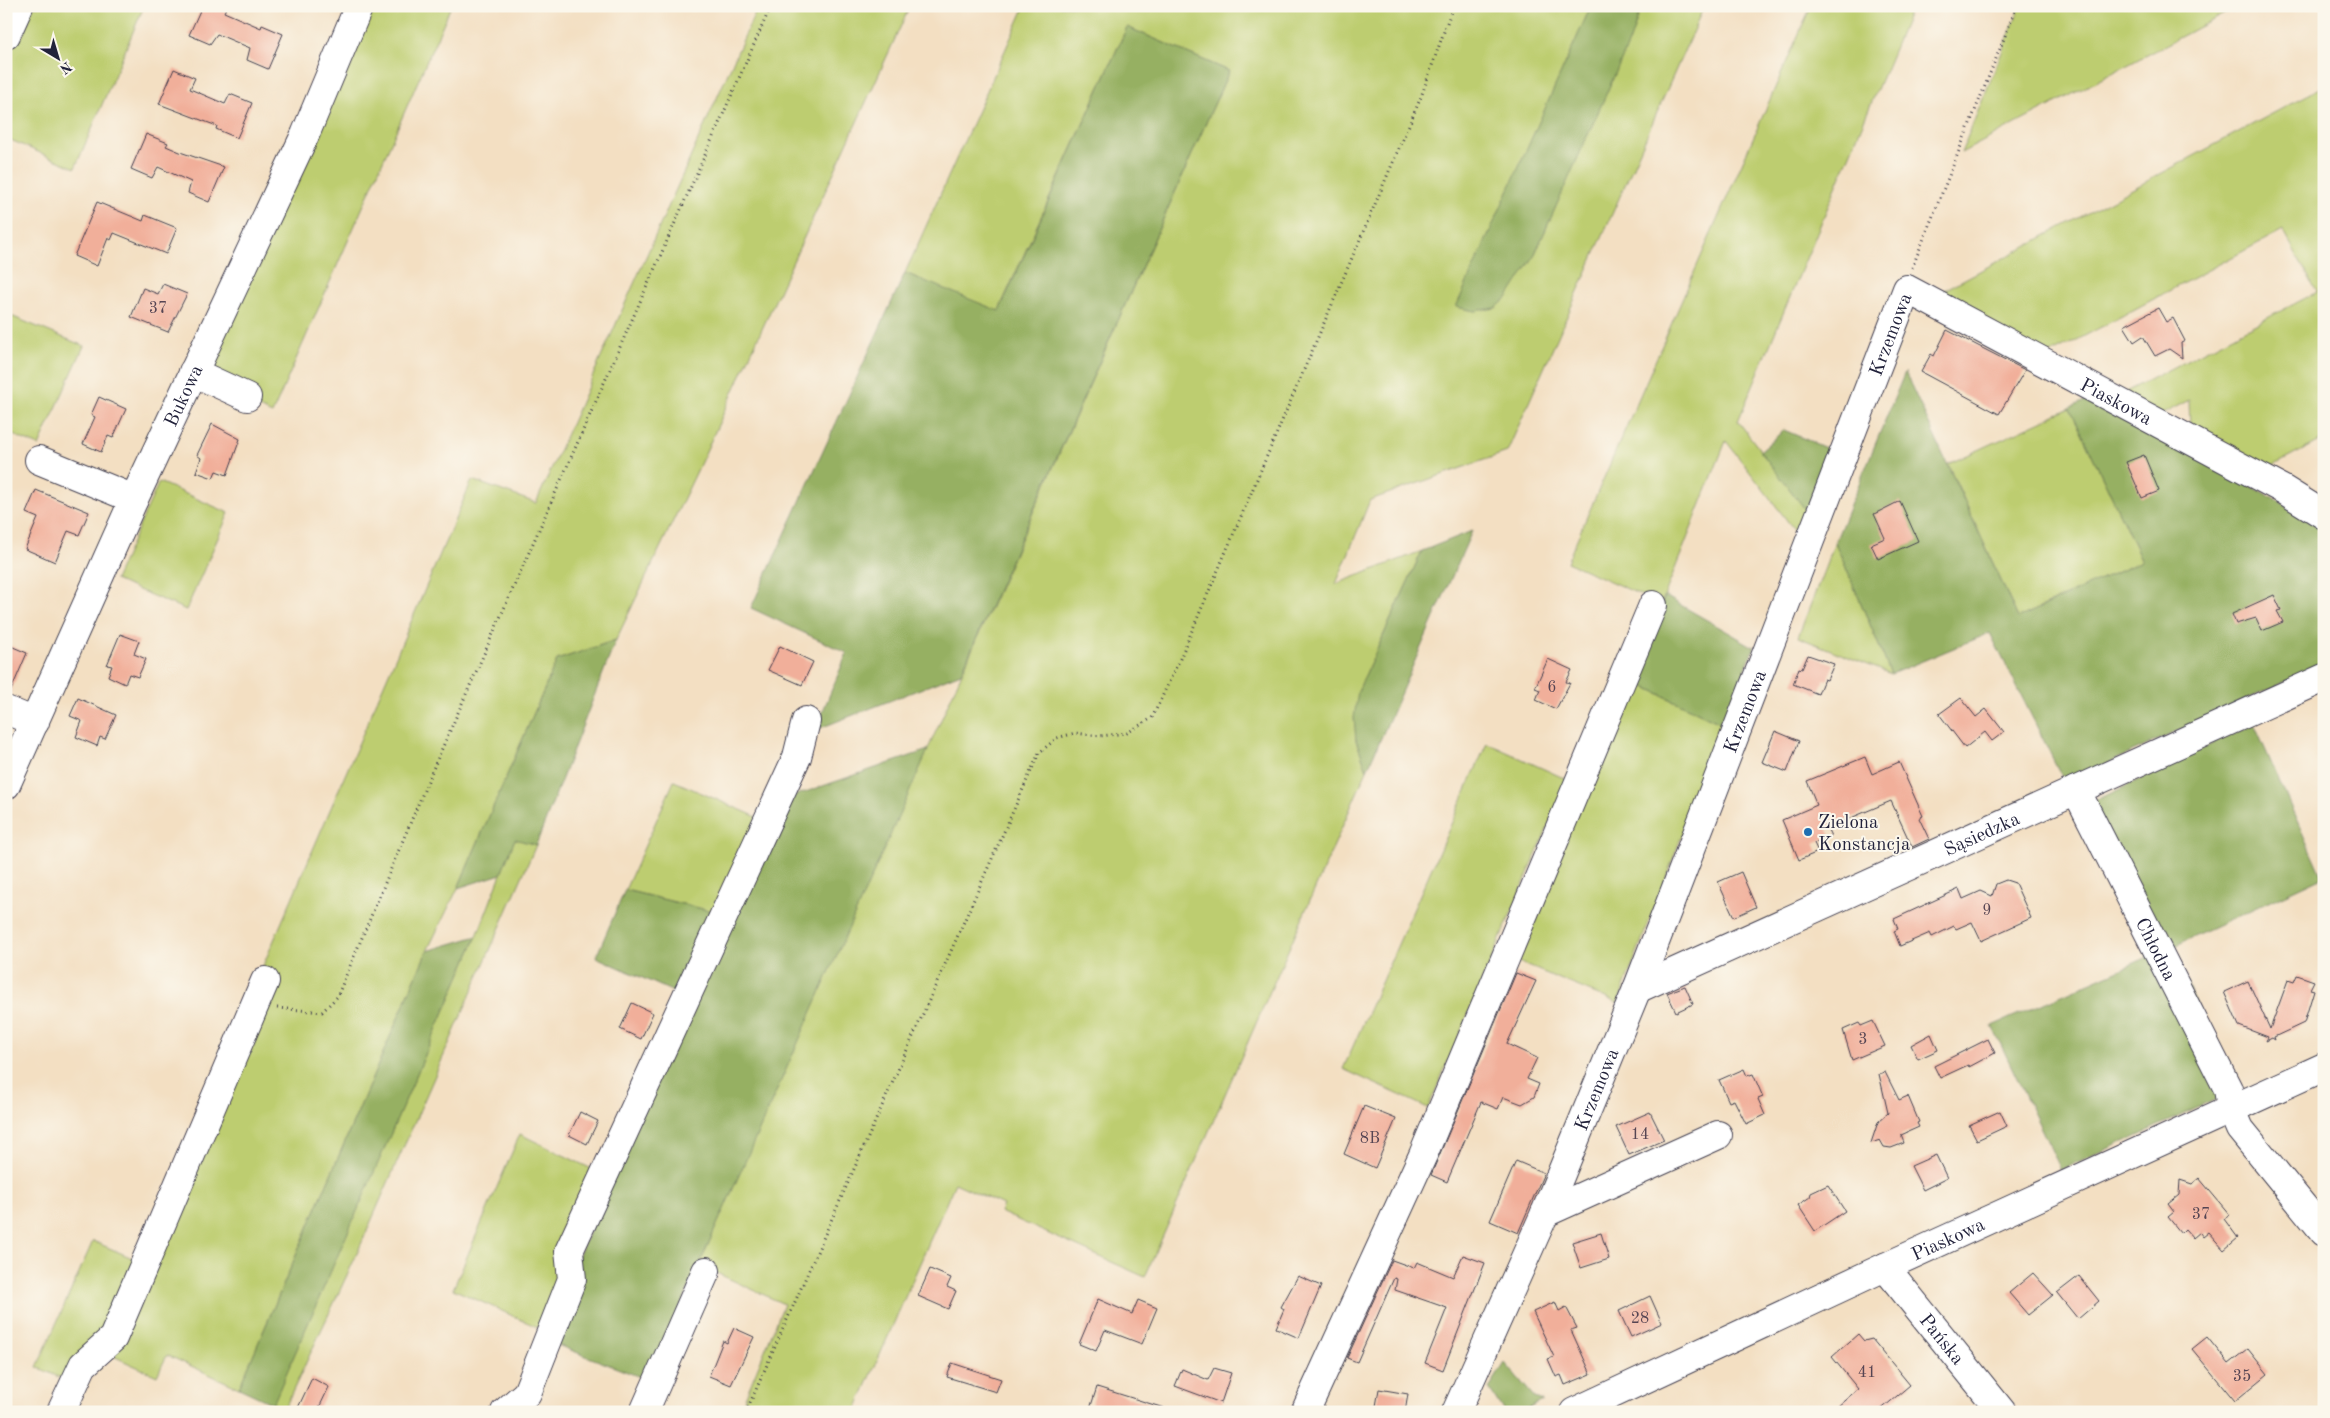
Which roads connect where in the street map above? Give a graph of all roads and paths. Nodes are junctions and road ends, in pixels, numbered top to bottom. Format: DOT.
graph roads {
  1 [pos="19,6"];
  2 [pos="359,6"];
  3 [pos="772,6"];
  4 [pos="1454,6"];
  5 [pos="2017,6"];
  6 [pos="6,35"];
  7 [pos="1907,289"];
  8 [pos="193,372"];
  9 [pos="247,396"];
  10 [pos="39,460"];
  11 [pos="134,499"];
  12 [pos="2324,515"];
  13 [pos="1653,605"];
  14 [pos="2324,678"];
  15 [pos="6,710"];
  16 [pos="806,721"];
  17 [pos="34,722"];
  18 [pos="6,785"];
  19 [pos="2076,790"];
  20 [pos="1656,940"];
  21 [pos="1696,962"];
  22 [pos="265,981"];
  23 [pos="1637,989"];
  24 [pos="245,1029"];
  25 [pos="2324,1067"];
  26 [pos="2231,1108"];
  27 [pos="1718,1135"];
  28 [pos="1545,1213"];
  29 [pos="2324,1232"];
  30 [pos="1885,1267"];
  31 [pos="706,1271"];
  32 [pos="61,1412"];
  33 [pos="505,1412"];
  34 [pos="644,1412"];
  35 [pos="746,1412"];
  36 [pos="1305,1412"];
  37 [pos="1456,1412"];
  38 [pos="1574,1412"];
  39 [pos="2002,1412"];
  1 -- 6 [label="street"];
  2 -- 8 [label="street, Bukowa"];
  3 -- 24 [label="path"];
  4 -- 35 [label="path"];
  5 -- 7 [label="path, Krzemowa"];
  7 -- 12 [label="street, Piaskowa"];
  7 -- 20 [label="street, Krzemowa"];
  8 -- 9 [label="street"];
  8 -- 11 [label="street, Bukowa"];
  10 -- 11 [label="street"];
  11 -- 17 [label="street, Bukowa"];
  13 -- 36 [label="street"];
  14 -- 19 [label="street, Sąsiedzka"];
  15 -- 17 [label="street"];
  16 -- 33 [label="street"];
  17 -- 18 [label="street, Bukowa"];
  19 -- 21 [label="street, Sąsiedzka"];
  19 -- 26 [label="street, Chłodna"];
  20 -- 21 [label="street"];
  20 -- 23 [label="street, Krzemowa"];
  21 -- 23 [label="street, Sąsiedzka"];
  22 -- 24 [label="street"];
  23 -- 28 [label="street, Krzemowa"];
  24 -- 32 [label="street"];
  25 -- 26 [label="street, Piaskowa"];
  26 -- 29 [label="street, Chłodna"];
  26 -- 30 [label="street, Piaskowa"];
  27 -- 28 [label="street"];
  28 -- 37 [label="street, Krzemowa"];
  30 -- 38 [label="street, Piaskowa"];
  30 -- 39 [label="street, Pańska"];
  31 -- 34 [label="street"];
}
